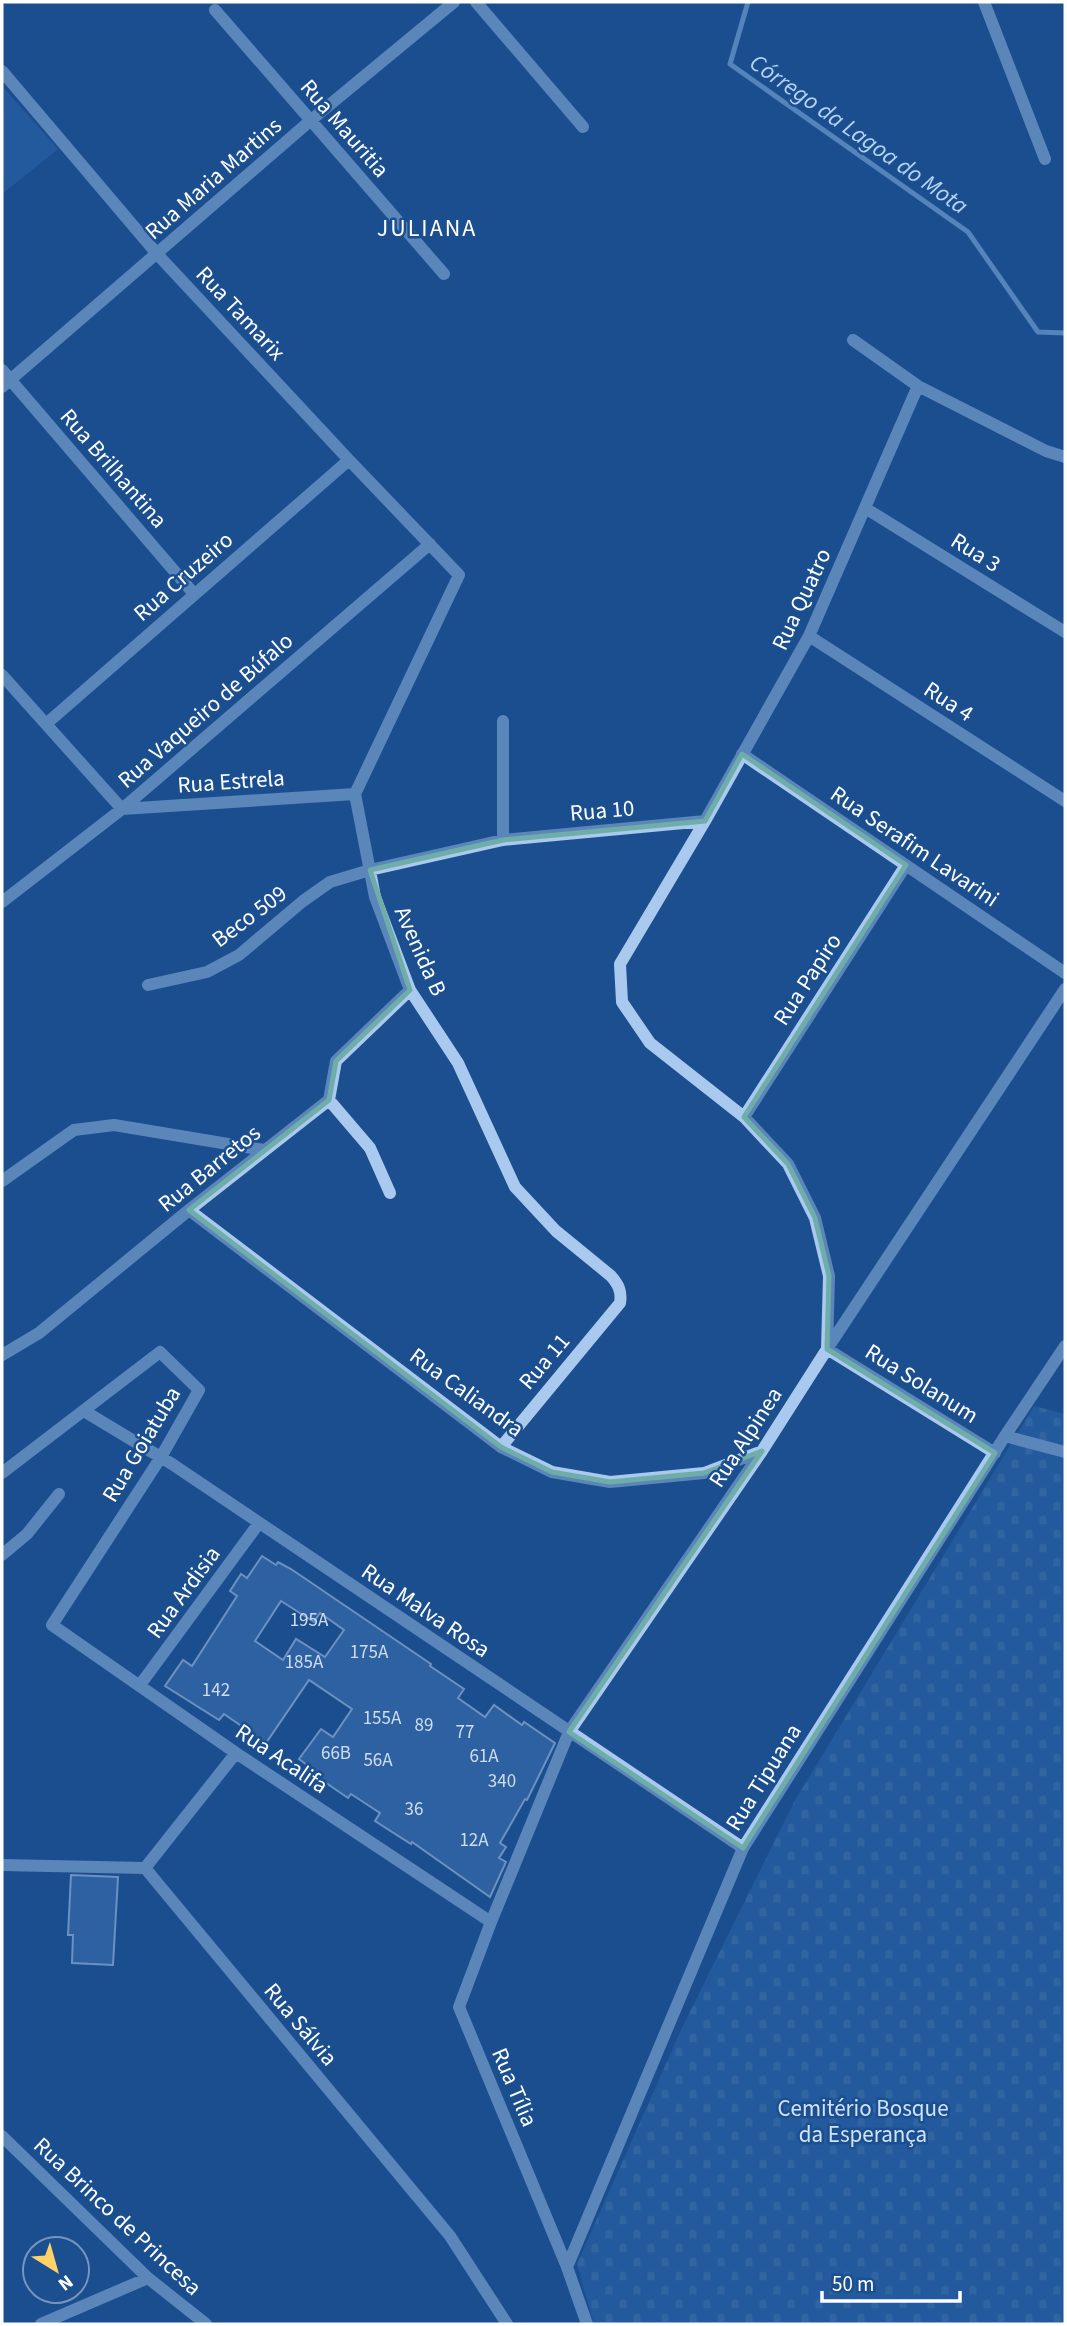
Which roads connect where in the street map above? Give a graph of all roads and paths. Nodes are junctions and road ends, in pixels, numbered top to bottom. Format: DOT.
graph roads {
  1 [pos="454,2"];
  2 [pos="476,2"];
  3 [pos="984,2"];
  4 [pos="215,10"];
  5 [pos="2,71"];
  6 [pos="310,121"];
  7 [pos="583,127"];
  8 [pos="1045,159"];
  9 [pos="158,255"];
  10 [pos="444,274"];
  11 [pos="853,340"];
  12 [pos="5,379"];
  13 [pos="918,386"];
  14 [pos="1065,457"];
  15 [pos="349,460"];
  16 [pos="865,509"];
  17 [pos="430,544"];
  18 [pos="194,594"];
  19 [pos="1065,632"];
  20 [pos="809,636"];
  21 [pos="2,675"];
  22 [pos="503,721"];
  23 [pos="46,724"];
  24 [pos="742,754"];
  25 [pos="355,794"];
  26 [pos="1065,801"];
  27 [pos="122,809"];
  28 [pos="705,821"];
  29 [pos="503,840"];
  30 [pos="906,865"];
  31 [pos="370,870"];
  32 [pos="2,902"];
  33 [pos="1065,973"];
  34 [pos="148,985"];
  35 [pos="1065,989"];
  36 [pos="410,990"];
  37 [pos="329,1100"];
  38 [pos="744,1117"];
  39 [pos="264,1150"];
  40 [pos="2,1181"];
  41 [pos="390,1193"];
  42 [pos="189,1210"];
  43 [pos="620,1303"];
  44 [pos="1065,1346"];
  45 [pos="827,1349"];
  46 [pos="2,1355"];
  47 [pos="84,1410"];
  48 [pos="1005,1436"];
  49 [pos="501,1447"];
  50 [pos="762,1451"];
  51 [pos="1065,1452"];
  52 [pos="995,1453"];
  53 [pos="162,1457"];
  54 [pos="2,1473"];
  55 [pos="58,1494"];
  56 [pos="259,1523"];
  57 [pos="2,1555"];
  58 [pos="52,1625"];
  59 [pos="140,1685"];
  60 [pos="569,1731"];
  61 [pos="236,1753"];
  62 [pos="743,1848"];
  63 [pos="2,1865"];
  64 [pos="145,1868"];
  65 [pos="491,1922"];
  66 [pos="2,2136"];
  67 [pos="567,2267"];
  68 [pos="148,2278"];
  69 [pos="41,2324"];
  70 [pos="206,2324"];
  71 [pos="506,2324"];
  72 [pos="587,2324"];
  1 -- 6 [label="street, Rua Maria Martins"];
  2 -- 7 [label="street"];
  3 -- 8 [label="street"];
  4 -- 6 [label="street, Rua Mauritia"];
  5 -- 9 [label="street, Rua Tamarix"];
  6 -- 9 [label="street, Rua Maria Martins"];
  6 -- 10 [label="street, Rua Mauritia"];
  9 -- 12 [label="street, Rua Maria Martins"];
  9 -- 15 [label="street, Rua Tamarix"];
  11 -- 13 [label="street"];
  12 -- 18 [label="street, Rua Brilhantina"];
  13 -- 14 [label="street"];
  13 -- 16 [label="street, Rua Quatro"];
  15 -- 17 [label="street, Rua Tamarix"];
  15 -- 18 [label="street, Rua Cruzeiro"];
  16 -- 19 [label="street, Rua 3"];
  16 -- 20 [label="street, Rua Quatro"];
  17 -- 25 [label="street, Rua Tamarix"];
  17 -- 27 [label="street, Rua Vaqueiro de Búfalo"];
  18 -- 23 [label="street, Rua Cruzeiro"];
  20 -- 24 [label="street, Rua Quatro"];
  20 -- 26 [label="street, Rua 4"];
  21 -- 23 [label="street"];
  22 -- 29 [label="street"];
  23 -- 27 [label="street"];
  24 -- 28 [label="street, Rua Quatro"];
  24 -- 30 [label="street, Rua Serafim Lavarini"];
  25 -- 27 [label="street, Rua Estrela"];
  25 -- 31 [label="street, Avenida B"];
  27 -- 32 [label="street, Rua Vaqueiro de Búfalo"];
  28 -- 29 [label="street, Rua 10"];
  28 -- 38 [label="street"];
  29 -- 31 [label="street, Rua 10"];
  30 -- 33 [label="street, Rua Serafim Lavarini"];
  30 -- 38 [label="street, Rua Papiro"];
  31 -- 34 [label="street, Beco 509"];
  31 -- 36 [label="street, Avenida B"];
  35 -- 45 [label="street, Rua Alpinea"];
  36 -- 37 [label="street"];
  36 -- 43 [label="street, Avenida B"];
  37 -- 39 [label="street, Rua Barretos"];
  37 -- 41 [label="street"];
  38 -- 45 [label="street"];
  39 -- 40 [label="street"];
  39 -- 42 [label="street, Rua Barretos"];
  42 -- 46 [label="street, Rua Barretos"];
  42 -- 49 [label="street, Rua Caliandra"];
  43 -- 49 [label="street, Rua 11"];
  44 -- 48 [label="street, Rua Tipuana"];
  45 -- 50 [label="street, Rua Alpinea"];
  45 -- 52 [label="street, Rua Solanum"];
  47 -- 53 [label="street, Rua Malva Rosa"];
  47 -- 53 [label="street, Rua Goiatuba"];
  47 -- 54 [label="street, Rua Goiatuba"];
  48 -- 51 [label="street"];
  48 -- 52 [label="street, Rua Tipuana"];
  49 -- 50 [label="street, Rua Caliandra"];
  50 -- 60 [label="street, Rua Alpinea"];
  52 -- 62 [label="street, Rua Tipuana"];
  53 -- 56 [label="street, Rua Malva Rosa"];
  53 -- 58 [label="street, Rua Goiatuba"];
  55 -- 57 [label="street"];
  56 -- 59 [label="street, Rua Ardisia"];
  56 -- 60 [label="street, Rua Malva Rosa"];
  58 -- 59 [label="street, Rua Acalifa"];
  59 -- 61 [label="street, Rua Acalifa"];
  60 -- 62 [label="street, Rua Malva Rosa"];
  60 -- 65 [label="street, Rua Alpinea"];
  61 -- 64 [label="street"];
  61 -- 65 [label="street, Rua Acalifa"];
  62 -- 67 [label="street, Rua Tipuana"];
  63 -- 64 [label="street"];
  64 -- 71 [label="street, Rua Sálvia"];
  65 -- 67 [label="street, Rua Tília"];
  66 -- 68 [label="street, Rua Brinco de Princesa"];
  67 -- 72 [label="street, Rua Tília"];
  68 -- 69 [label="street"];
  68 -- 70 [label="street, Rua Brinco de Princesa"];
}
